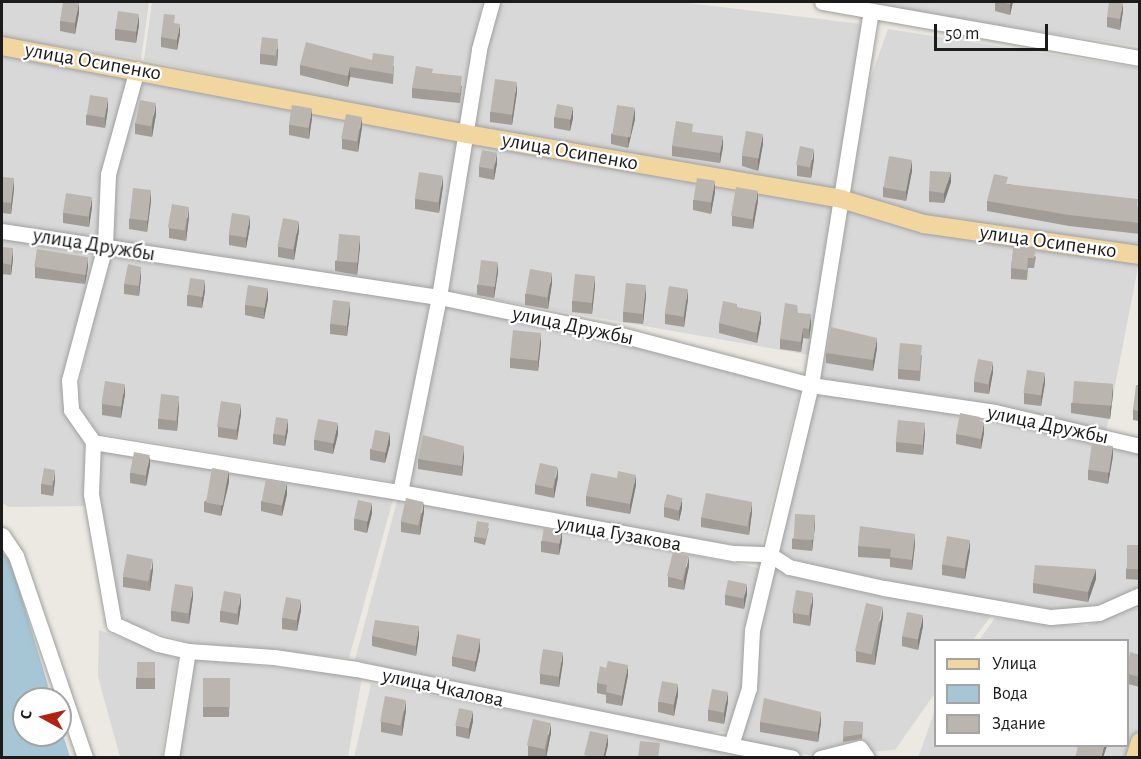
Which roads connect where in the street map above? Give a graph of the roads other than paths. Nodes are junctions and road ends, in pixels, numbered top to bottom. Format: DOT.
graph roads {
  1 [pos="492,2"];
  2 [pos="822,2"];
  3 [pos="871,12"];
  4 [pos="2,46"];
  5 [pos="1140,58"];
  6 [pos="137,69"];
  7 [pos="466,134"];
  8 [pos="841,200"];
  9 [pos="2,231"];
  10 [pos="105,246"];
  11 [pos="1140,255"];
  12 [pos="439,297"];
  13 [pos="811,385"];
  14 [pos="93,442"];
  15 [pos="1140,446"];
  16 [pos="400,492"];
  17 [pos="2,535"];
  18 [pos="769,554"];
  19 [pos="1140,595"];
  20 [pos="188,651"];
  21 [pos="1140,742"];
  22 [pos="731,745"];
  23 [pos="85,758"];
  24 [pos="171,758"];
  25 [pos="792,758"];
  26 [pos="820,758"];
  27 [pos="867,758"];
  28 [pos="1135,758"];
  1 -- 7 [label="street"];
  2 -- 3 [label="street"];
  3 -- 5 [label="street"];
  3 -- 8 [label="street"];
  4 -- 6 [label="main road, улица Осипенко"];
  6 -- 7 [label="main road, улица Осипенко"];
  6 -- 10 [label="street"];
  7 -- 8 [label="main road, улица Осипенко"];
  7 -- 12 [label="street"];
  8 -- 11 [label="main road, улица Осипенко"];
  8 -- 13 [label="street"];
  9 -- 10 [label="street, улица Дружбы"];
  10 -- 12 [label="street, улица Дружбы"];
  10 -- 14 [label="street"];
  12 -- 13 [label="street, улица Дружбы"];
  12 -- 16 [label="street"];
  13 -- 15 [label="street, улица Дружбы"];
  13 -- 18 [label="street"];
  14 -- 16 [label="street, улица Гузакова"];
  14 -- 20 [label="street, улица Чкалова"];
  16 -- 18 [label="street, улица Гузакова"];
  17 -- 23 [label="street"];
  18 -- 19 [label="street, улица Гузакова"];
  18 -- 22 [label="street"];
  20 -- 22 [label="street, улица Чкалова"];
  20 -- 24 [label="street"];
  21 -- 28 [label="main road"];
  22 -- 25 [label="street, улица Чкалова"];
  26 -- 27 [label="street"];
}
